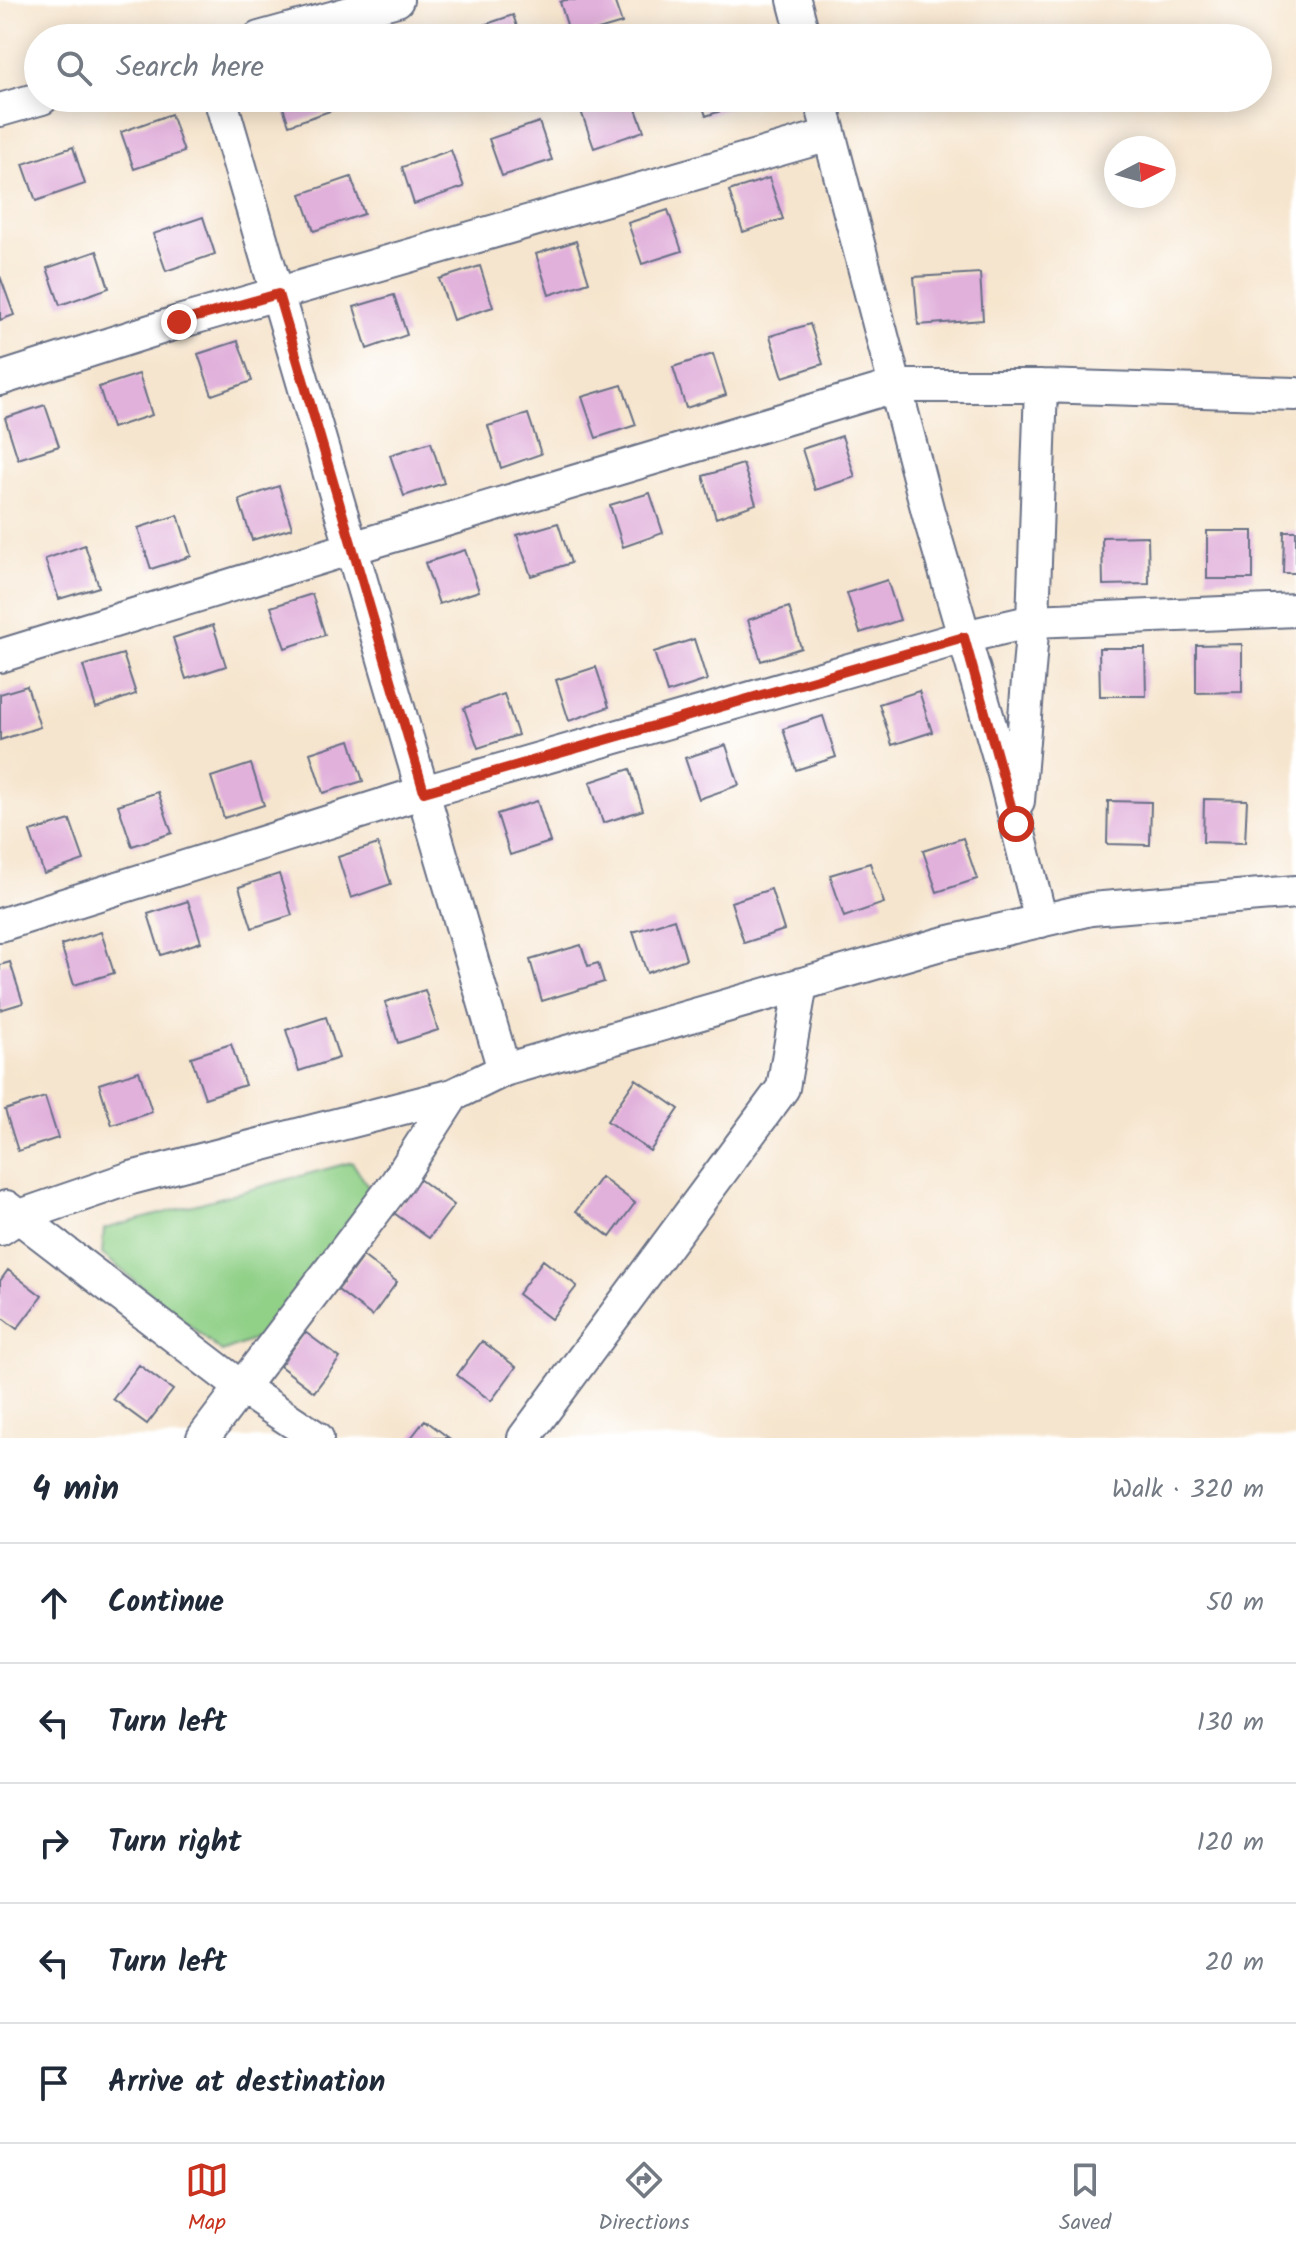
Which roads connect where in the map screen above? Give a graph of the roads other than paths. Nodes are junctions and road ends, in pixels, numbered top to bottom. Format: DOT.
graph roads {
  1 [pos="397,0"];
  2 [pos="794,0"];
  3 [pos="310,24"];
  4 [pos="800,24"];
  5 [pos="24,103"];
  6 [pos="0,110"];
  7 [pos="224,112"];
  8 [pos="823,112"];
  9 [pos="829,135"];
  10 [pos="278,294"];
  11 [pos="0,379"];
  12 [pos="895,386"];
  13 [pos="1041,386"];
  14 [pos="1296,394"];
  15 [pos="352,548"];
  16 [pos="1296,610"];
  17 [pos="1033,621"];
  18 [pos="964,637"];
  19 [pos="0,656"];
  20 [pos="424,792"];
  21 [pos="1016,824"];
  22 [pos="1296,892"];
  23 [pos="1041,921"];
  24 [pos="0,925"];
  25 [pos="801,984"];
  26 [pos="504,1070"];
  27 [pos="453,1095"];
  28 [pos="7,1216"];
  29 [pos="242,1388"];
  30 [pos="203,1438"];
  31 [pos="317,1438"];
  32 [pos="524,1438"];
  1 -- 3 [label="street"];
  2 -- 4 [label="street"];
  5 -- 6 [label="street"];
  7 -- 10 [label="street"];
  8 -- 9 [label="street"];
  9 -- 10 [label="street"];
  9 -- 12 [label="street"];
  10 -- 11 [label="street"];
  10 -- 15 [label="street"];
  12 -- 13 [label="street"];
  12 -- 15 [label="street"];
  12 -- 18 [label="street"];
  13 -- 14 [label="street"];
  13 -- 17 [label="street"];
  15 -- 19 [label="street"];
  15 -- 20 [label="street"];
  16 -- 17 [label="street"];
  17 -- 18 [label="street"];
  17 -- 21 [label="street"];
  18 -- 20 [label="street"];
  18 -- 21 [label="street"];
  20 -- 24 [label="street"];
  20 -- 26 [label="street"];
  21 -- 23 [label="street"];
  22 -- 23 [label="street"];
  23 -- 25 [label="street"];
  25 -- 26 [label="street"];
  25 -- 32 [label="street"];
  26 -- 27 [label="street"];
  27 -- 28 [label="street"];
  27 -- 29 [label="street"];
  28 -- 29 [label="street"];
  29 -- 30 [label="street"];
  29 -- 31 [label="street"];
}
